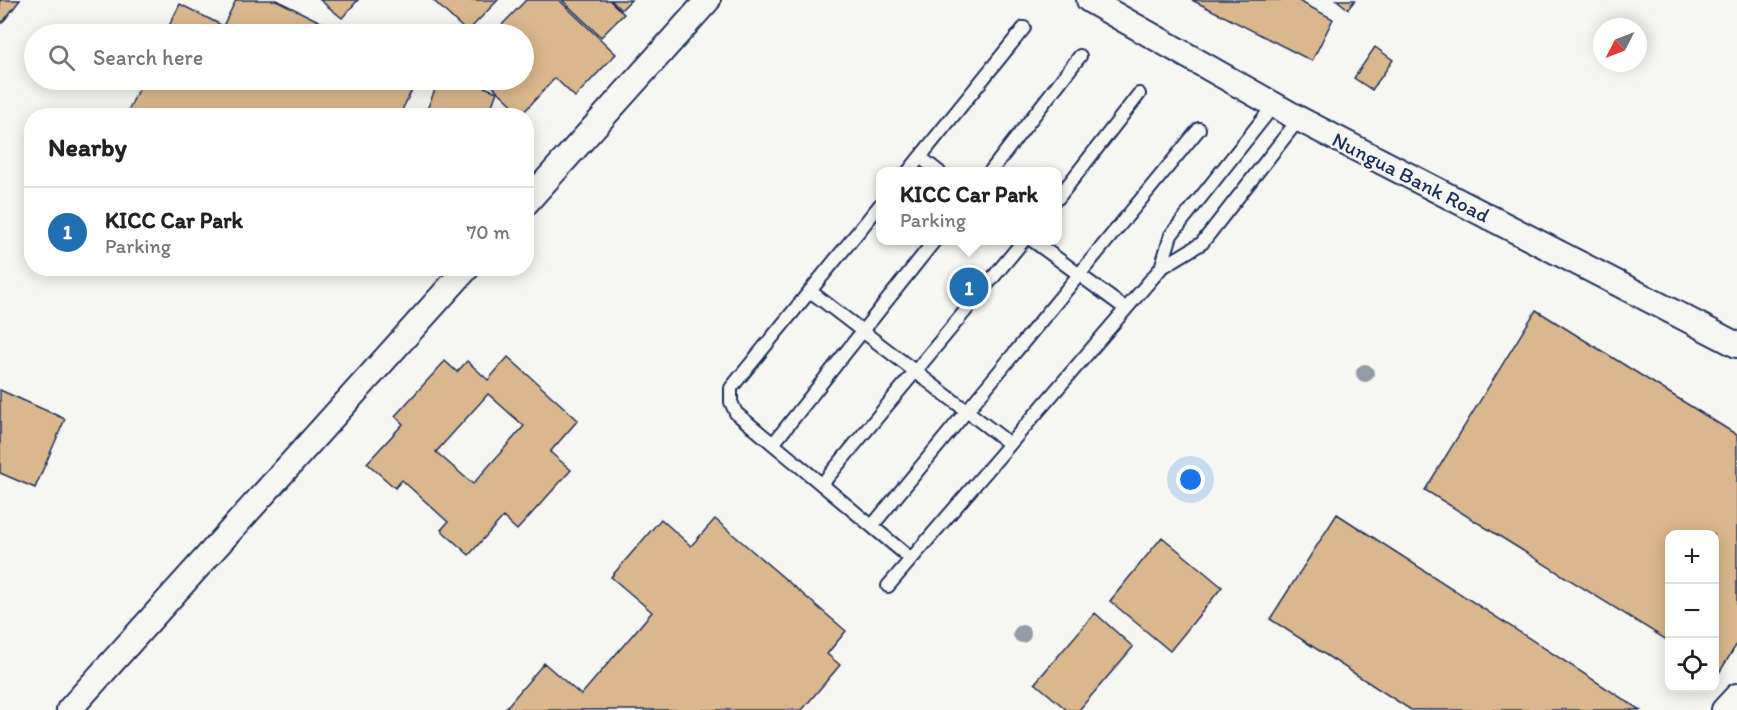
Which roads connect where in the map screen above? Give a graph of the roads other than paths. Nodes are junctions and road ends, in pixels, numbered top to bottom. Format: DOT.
graph roads {
  1 [pos="708,0"];
  2 [pos="1089,0"];
  3 [pos="1024,28"];
  4 [pos="1080,56"];
  5 [pos="1139,94"];
  6 [pos="1274,105"];
  7 [pos="1299,119"];
  8 [pos="1199,129"];
  9 [pos="920,157"];
  10 [pos="911,167"];
  11 [pos="934,167"];
  12 [pos="993,167"];
  13 [pos="1062,193"];
  14 [pos="534,194"];
  15 [pos="876,210"];
  16 [pos="931,245"];
  17 [pos="1020,245"];
  18 [pos="1039,245"];
  19 [pos="1161,268"];
  20 [pos="1078,274"];
  21 [pos="460,276"];
  22 [pos="810,291"];
  23 [pos="1126,309"];
  24 [pos="863,331"];
  25 [pos="1737,345"];
  26 [pos="916,371"];
  27 [pos="967,410"];
  28 [pos="773,444"];
  29 [pos="1010,444"];
  30 [pos="822,484"];
  31 [pos="872,526"];
  32 [pos="910,558"];
  33 [pos="888,586"];
  34 [pos="1737,696"];
  35 [pos="69,710"];
  36 [pos="1724,710"];
  1 -- 14 [label="street"];
  2 -- 6 [label="street, Nungua Bank Road"];
  3 -- 9 [label="lane"];
  4 -- 12 [label="lane"];
  5 -- 13 [label="lane"];
  6 -- 7 [label="street, Nungua Bank Road"];
  6 -- 19 [label="lane"];
  7 -- 19 [label="lane"];
  7 -- 25 [label="street, Nungua Bank Road"];
  8 -- 20 [label="lane"];
  9 -- 10 [label="lane"];
  9 -- 11 [label="lane"];
  15 -- 22 [label="lane"];
  16 -- 24 [label="lane"];
  17 -- 26 [label="lane"];
  18 -- 20 [label="lane"];
  19 -- 23 [label="lane"];
  20 -- 23 [label="lane"];
  20 -- 27 [label="lane"];
  21 -- 35 [label="street"];
  22 -- 24 [label="lane"];
  22 -- 28 [label="lane"];
  23 -- 29 [label="lane"];
  24 -- 26 [label="lane"];
  24 -- 28 [label="lane"];
  26 -- 27 [label="lane"];
  26 -- 30 [label="lane"];
  27 -- 29 [label="lane"];
  27 -- 31 [label="lane"];
  28 -- 30 [label="lane"];
  29 -- 32 [label="lane"];
  30 -- 31 [label="lane"];
  31 -- 32 [label="lane"];
  32 -- 33 [label="lane"];
  34 -- 36 [label="street"];
}
